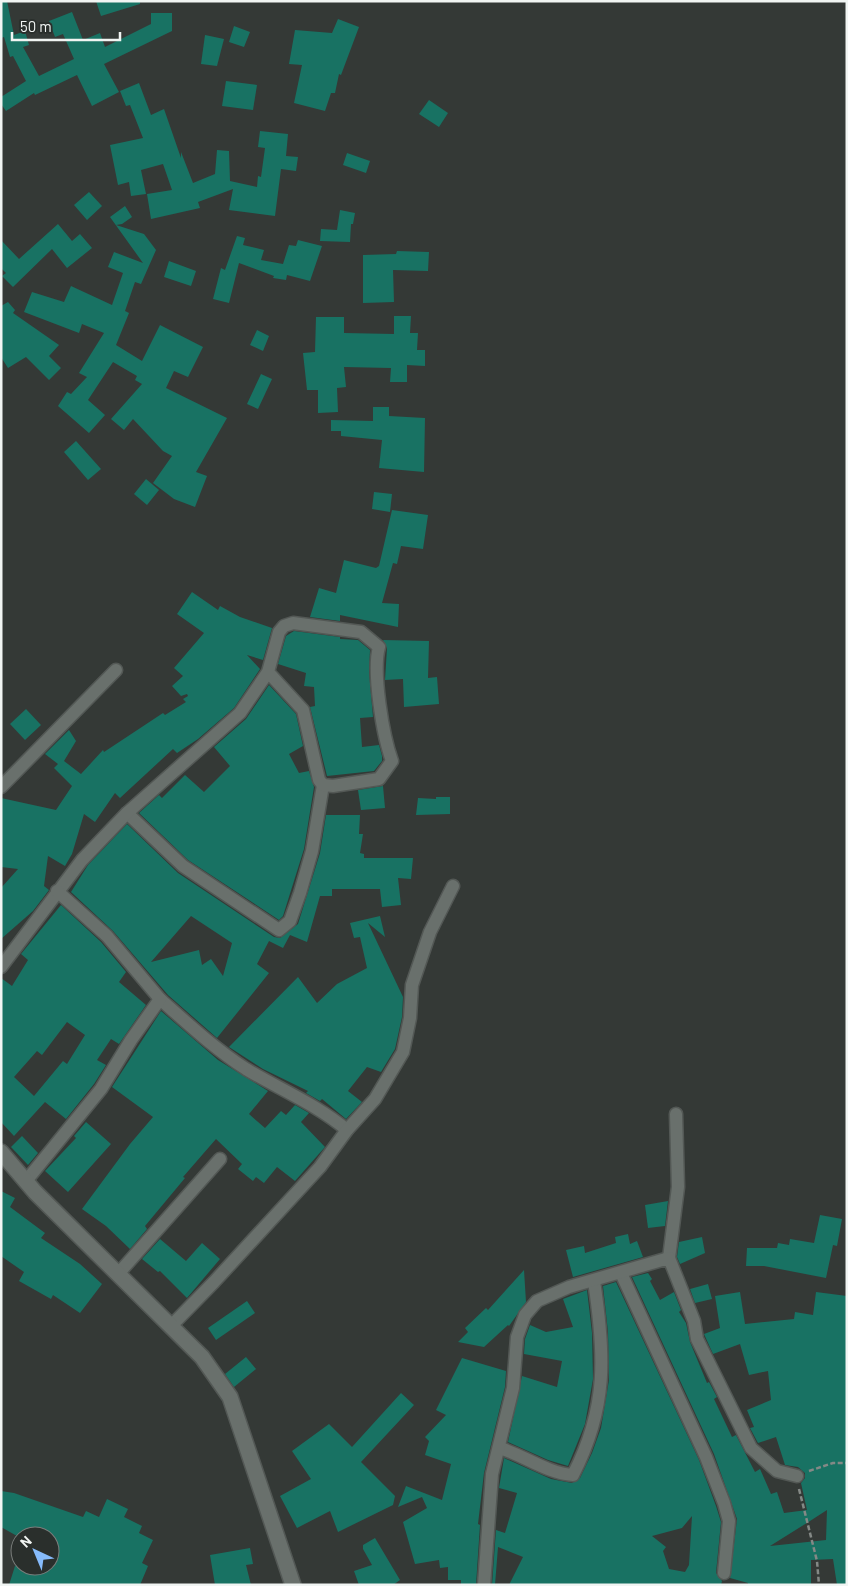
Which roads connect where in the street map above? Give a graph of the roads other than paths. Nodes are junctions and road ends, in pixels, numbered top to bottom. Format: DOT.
graph roads {
  1 [pos="116,670"];
  2 [pos="268,672"];
  3 [pos="323,785"];
  4 [pos="1,787"];
  5 [pos="127,813"];
  6 [pos="453,886"];
  7 [pos="58,891"];
  8 [pos="1,967"];
  9 [pos="160,999"];
  10 [pos="676,1114"];
  11 [pos="347,1130"];
  12 [pos="1,1152"];
  13 [pos="220,1159"];
  14 [pos="26,1181"];
  15 [pos="669,1258"];
  16 [pos="621,1273"];
  17 [pos="118,1274"];
  18 [pos="594,1280"];
  19 [pos="172,1325"];
  20 [pos="500,1448"];
  21 [pos="797,1476"];
  22 [pos="724,1573"];
  23 [pos="293,1585"];
  24 [pos="484,1585"];
  1 -- 4 [label="street"];
  2 -- 3 [label="street"];
  2 -- 3 [label="street"];
  2 -- 5 [label="street"];
  3 -- 5 [label="street"];
  5 -- 7 [label="street"];
  6 -- 11 [label="street"];
  7 -- 8 [label="street"];
  7 -- 9 [label="street"];
  9 -- 11 [label="street"];
  9 -- 14 [label="street"];
  10 -- 15 [label="street"];
  11 -- 19 [label="street"];
  12 -- 14 [label="street"];
  13 -- 17 [label="street"];
  14 -- 17 [label="street"];
  15 -- 16 [label="street"];
  15 -- 21 [label="street"];
  16 -- 18 [label="street"];
  16 -- 22 [label="street"];
  17 -- 19 [label="street"];
  18 -- 20 [label="street"];
  18 -- 20 [label="street"];
  19 -- 23 [label="street"];
  20 -- 24 [label="street"];
}
